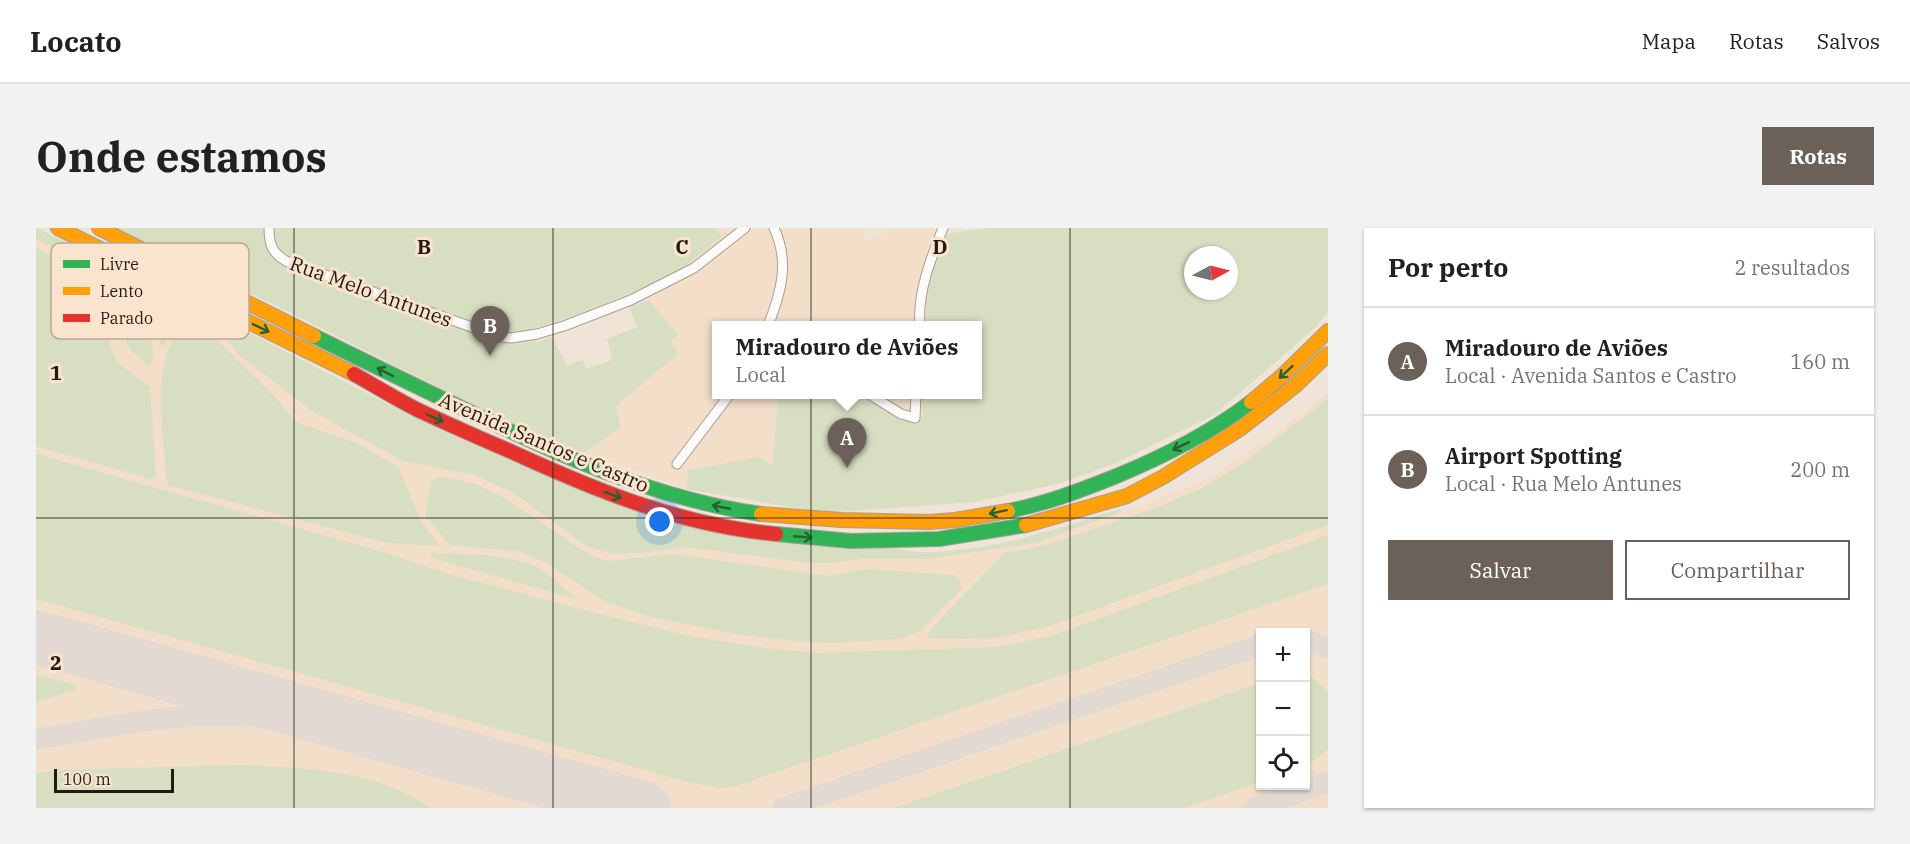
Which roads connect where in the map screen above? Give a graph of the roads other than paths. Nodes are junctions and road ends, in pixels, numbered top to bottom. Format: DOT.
graph roads {
  1 [pos="58,228"];
  2 [pos="99,228"];
  3 [pos="269,228"];
  4 [pos="745,228"];
  5 [pos="774,228"];
  6 [pos="943,228"];
  7 [pos="88,243"];
  8 [pos="130,243"];
  9 [pos="249,302"];
  10 [pos="770,321"];
  11 [pos="920,321"];
  12 [pos="249,322"];
  13 [pos="1328,331"];
  14 [pos="1328,354"];
  15 [pos="726,399"];
  16 [pos="877,399"];
  17 [pos="916,399"];
  18 [pos="677,464"];
  1 -- 7 [label="main road, Avenida Santos e Castro, one-way"];
  8 -- 2 [label="main road, Avenida Santos e Castro, one-way"];
  3 -- 4 [label="street, Rua Melo Antunes"];
  5 -- 10 [label="street"];
  6 -- 11 [label="street"];
  13 -- 9 [label="main road, Avenida Santos e Castro, one-way"];
  12 -- 14 [label="main road, Avenida Santos e Castro, one-way"];
  15 -- 18 [label="street"];
  16 -- 17 [label="street"];
}
